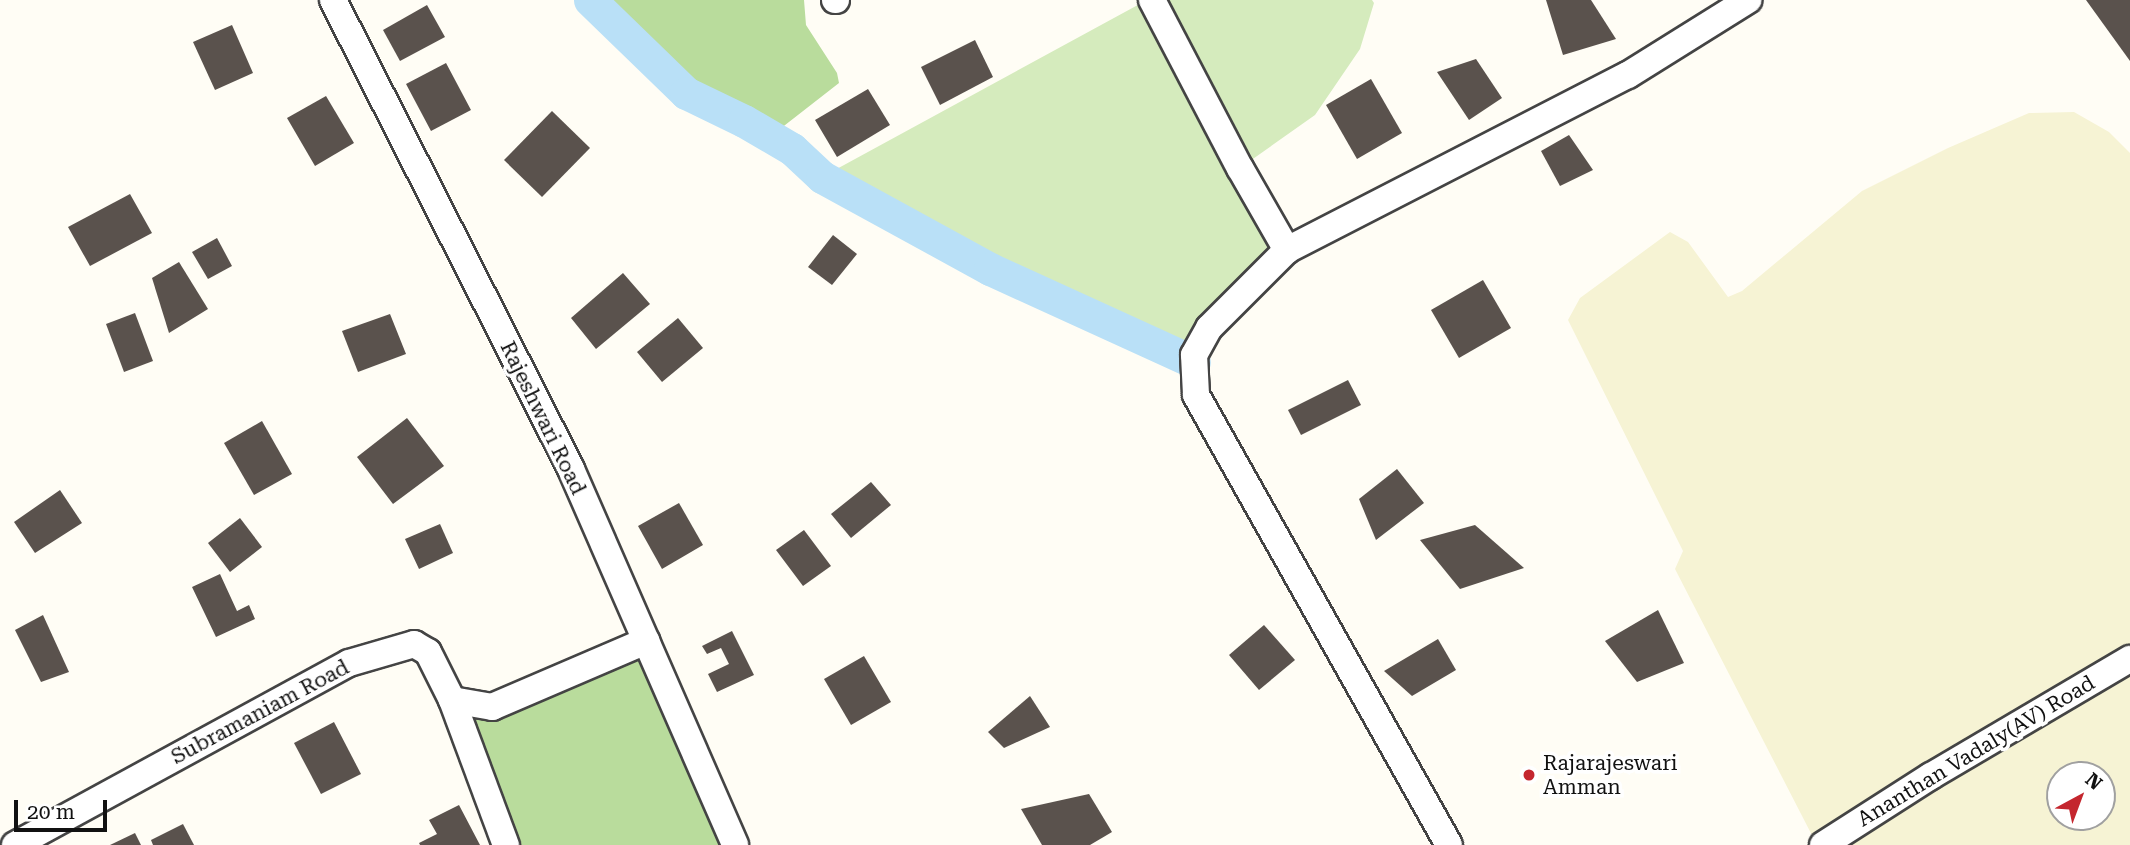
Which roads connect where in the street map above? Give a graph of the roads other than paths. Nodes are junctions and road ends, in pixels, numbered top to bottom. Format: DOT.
graph roads {
  1 [pos="333,0"];
  2 [pos="1152,0"];
  3 [pos="1748,0"];
  4 [pos="1287,250"];
  5 [pos="646,641"];
  6 [pos="2130,659"];
  7 [pos="452,700"];
  8 [pos="15,845"];
  9 [pos="506,845"];
  10 [pos="735,845"];
  11 [pos="1449,845"];
  12 [pos="1823,845"];
  1 -- 5 [label="street, Rajeshwari Road"];
  2 -- 4 [label="street"];
  3 -- 4 [label="street"];
  4 -- 11 [label="street"];
  5 -- 7 [label="street"];
  5 -- 10 [label="street, Rajeshwari Road"];
  6 -- 12 [label="street, Ananthan Vadaly(AV) Road"];
  7 -- 8 [label="street, Subramaniam Road"];
  7 -- 9 [label="street, Subramaniam Road"];
}
